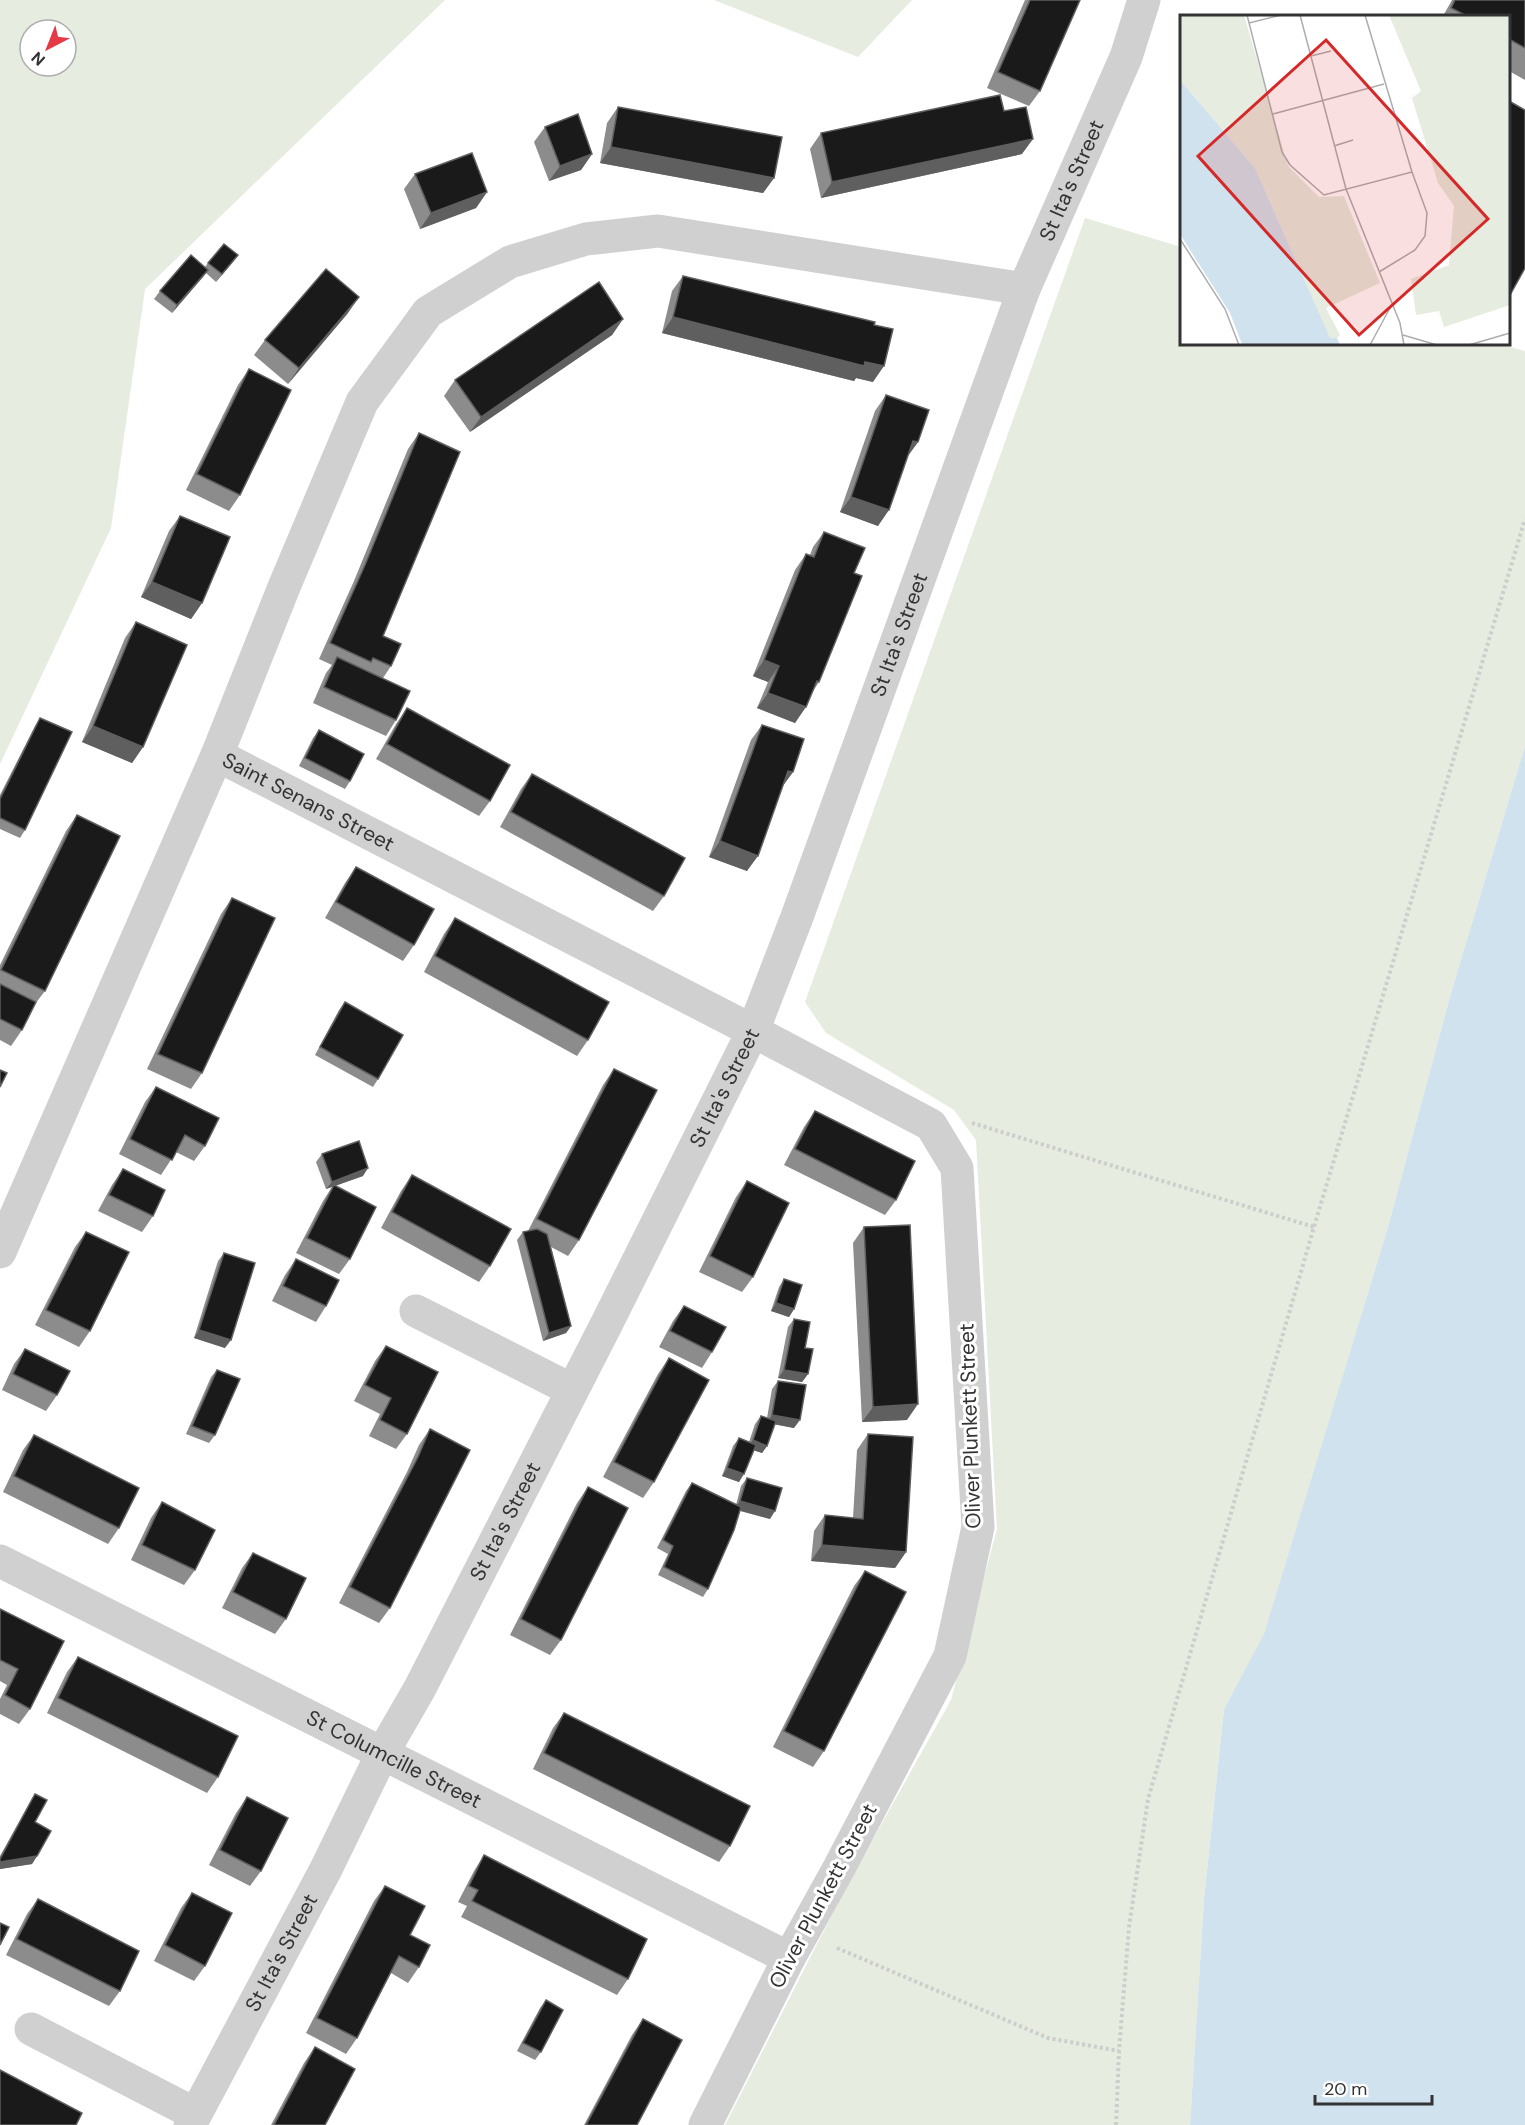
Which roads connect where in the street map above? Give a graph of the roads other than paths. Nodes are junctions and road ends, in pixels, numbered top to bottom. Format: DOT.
graph roads {
  1 [pos="1144,0"];
  2 [pos="1024,289"];
  3 [pos="217,755"];
  4 [pos="753,1031"];
  5 [pos="0,1252"];
  6 [pos="416,1311"];
  7 [pos="572,1390"];
  8 [pos="0,1561"];
  9 [pos="382,1754"];
  10 [pos="796,1946"];
  11 [pos="31,2029"];
  12 [pos="192,2120"];
  13 [pos="705,2125"];
  1 -- 2 [label="street, St Ita's Street"];
  2 -- 3 [label="street"];
  2 -- 4 [label="street, St Ita's Street"];
  3 -- 4 [label="street, Saint Senans Street"];
  3 -- 5 [label="street, Saint Senans Street"];
  4 -- 7 [label="street, St Ita's Street"];
  4 -- 10 [label="street, Oliver Plunkett Street"];
  6 -- 7 [label="street"];
  7 -- 9 [label="street, St Ita's Street"];
  8 -- 9 [label="street, St Columcille Street"];
  9 -- 10 [label="street, St Columcille Street"];
  9 -- 12 [label="street, St Ita's Street"];
  10 -- 13 [label="street, Oliver Plunkett Street"];
  11 -- 12 [label="street"];
}
